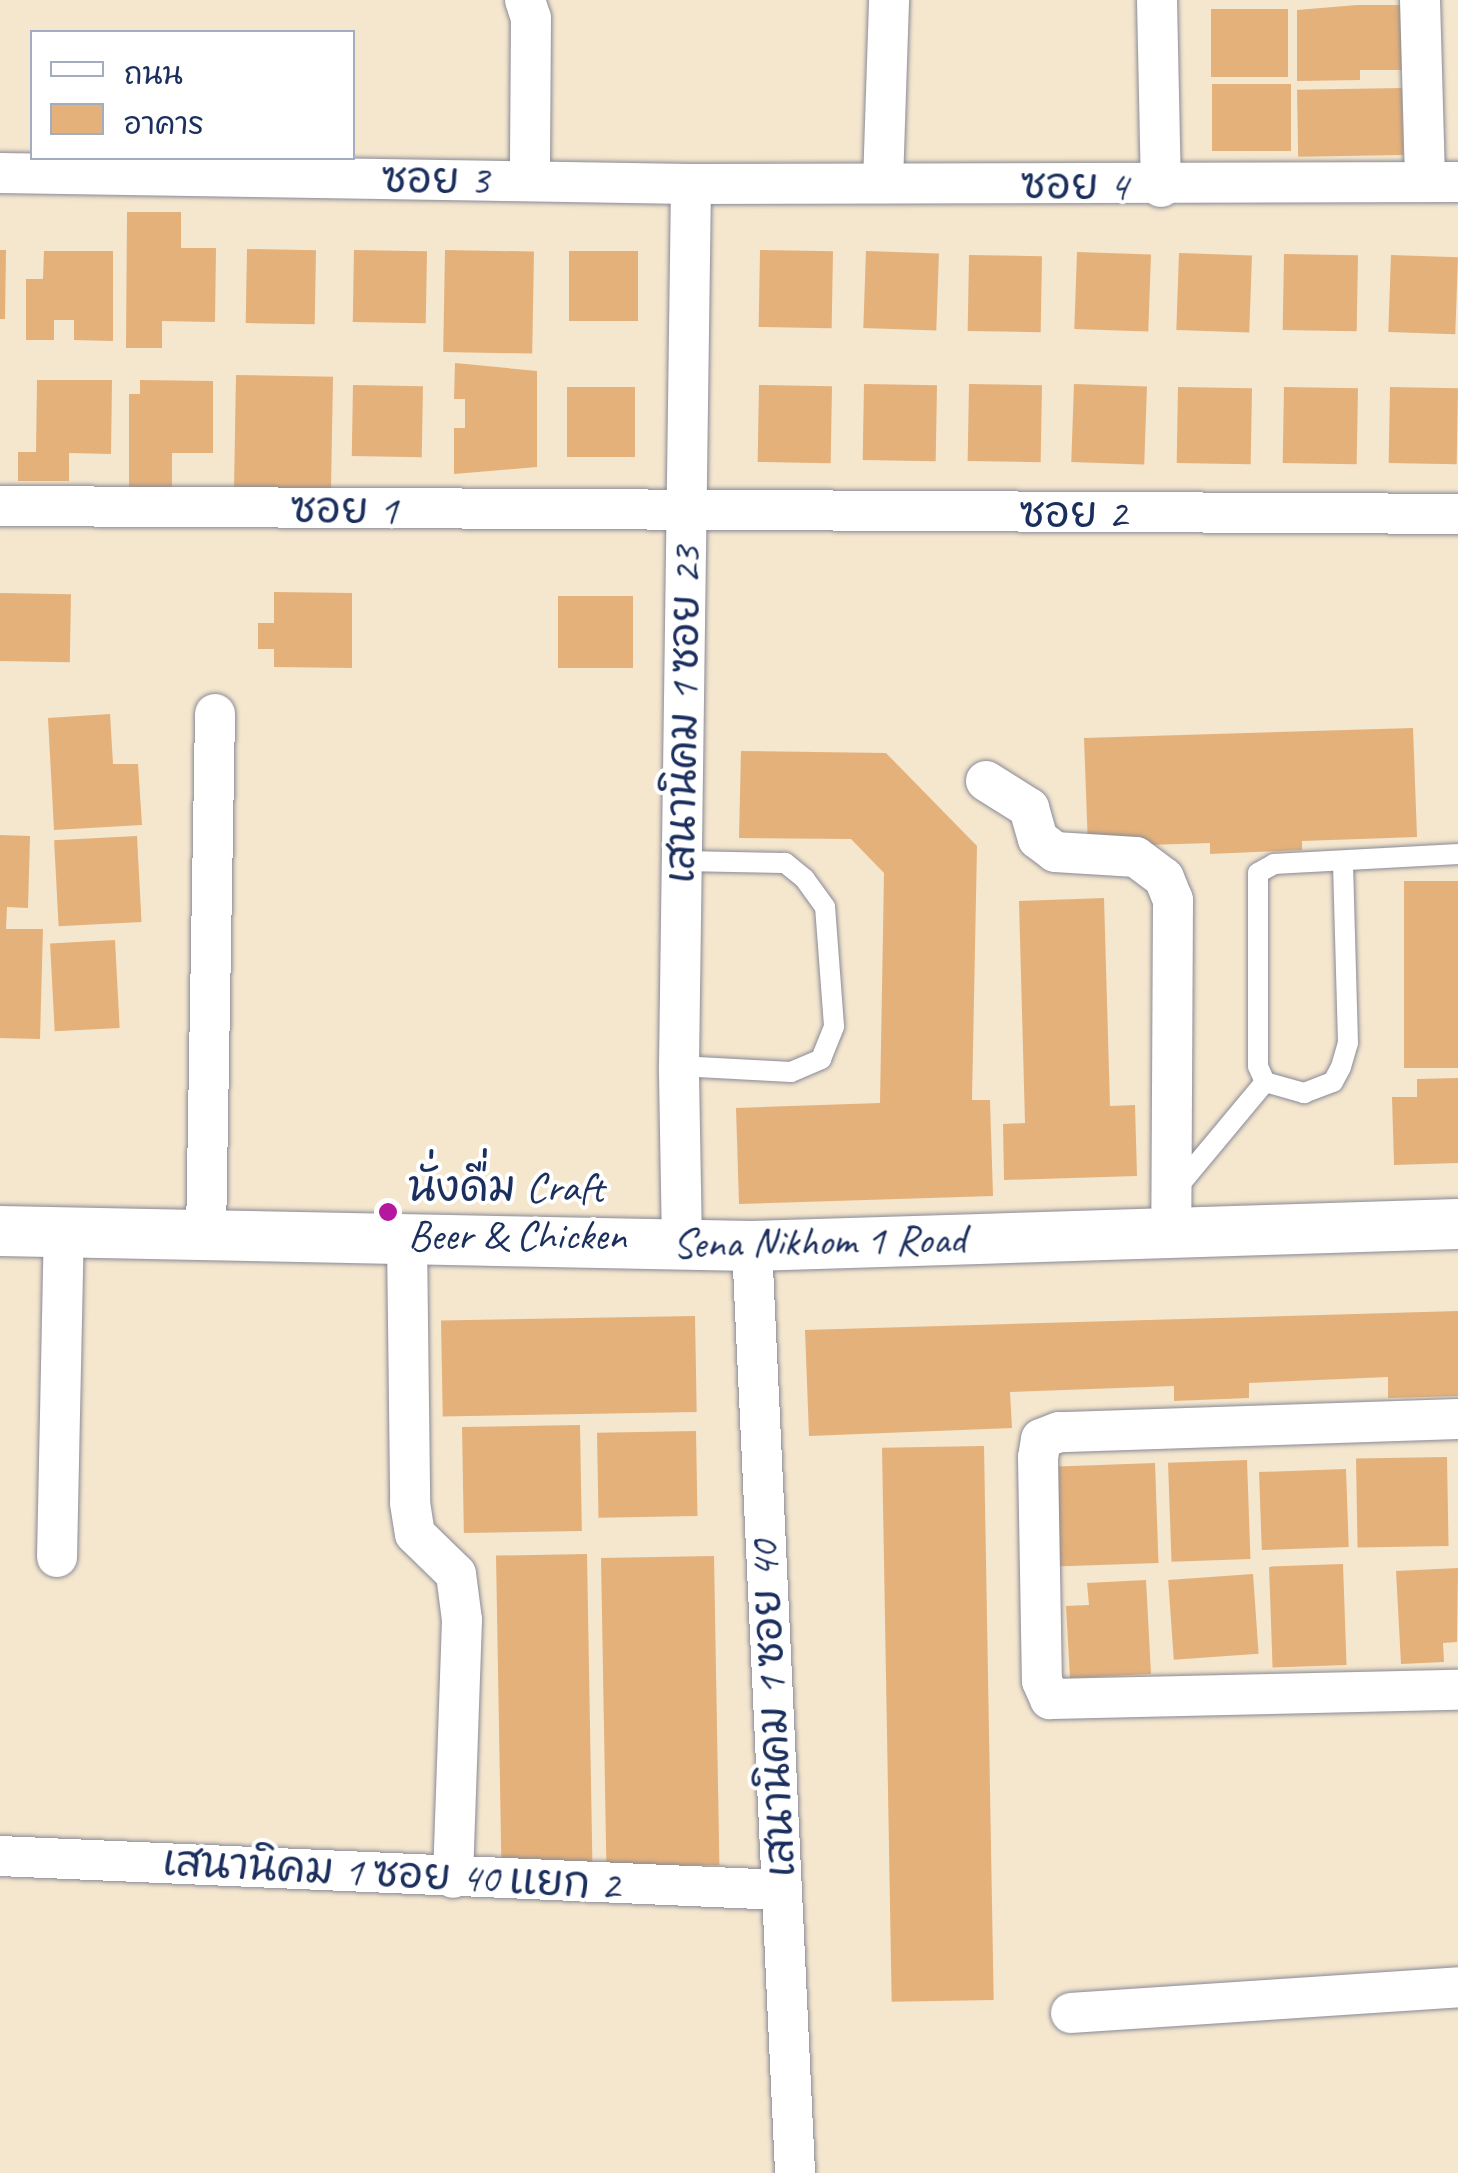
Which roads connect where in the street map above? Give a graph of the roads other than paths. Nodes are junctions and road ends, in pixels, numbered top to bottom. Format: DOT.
graph roads {
  1 [pos="525,0"];
  2 [pos="889,0"];
  3 [pos="1157,0"];
  4 [pos="1420,0"];
  5 [pos="0,173"];
  6 [pos="530,181"];
  7 [pos="1442,182"];
  8 [pos="691,184"];
  9 [pos="884,184"];
  10 [pos="1161,186"];
  11 [pos="0,506"];
  12 [pos="688,514"];
  13 [pos="1458,514"];
  14 [pos="215,714"];
  15 [pos="986,781"];
  16 [pos="1458,854"];
  17 [pos="681,860"];
  18 [pos="1343,862"];
  19 [pos="679,1066"];
  20 [pos="1265,1082"];
  21 [pos="1172,1214"];
  22 [pos="1458,1224"];
  23 [pos="0,1231"];
  24 [pos="64,1233"];
  25 [pos="206,1235"];
  26 [pos="408,1240"];
  27 [pos="682,1245"];
  28 [pos="752,1246"];
  29 [pos="1458,1419"];
  30 [pos="57,1557"];
  31 [pos="1458,1690"];
  32 [pos="0,1856"];
  33 [pos="453,1878"];
  34 [pos="782,1890"];
  35 [pos="1458,1987"];
  36 [pos="1070,2013"];
  37 [pos="795,2173"];
  1 -- 6 [label="street"];
  2 -- 9 [label="street"];
  3 -- 10 [label="street"];
  4 -- 7 [label="street"];
  5 -- 6 [label="street, ซอย 3"];
  6 -- 8 [label="street, ซอย 3"];
  7 -- 10 [label="street, ซอย 4"];
  8 -- 9 [label="street, ซอย 4"];
  8 -- 12 [label="street, เสนานิคม 1 ซอย 23"];
  9 -- 10 [label="street, ซอย 4"];
  11 -- 12 [label="street, ซอย 1"];
  12 -- 13 [label="street, ซอย 2"];
  12 -- 17 [label="street, เสนานิคม 1 ซอย 23"];
  14 -- 25 [label="street"];
  15 -- 21 [label="street"];
  16 -- 18 [label="lane"];
  17 -- 19 [label="street, เสนานิคม 1 ซอย 23"];
  17 -- 19 [label="lane"];
  18 -- 20 [label="lane"];
  18 -- 20 [label="lane"];
  19 -- 27 [label="street, เสนานิคม 1 ซอย 23"];
  20 -- 21 [label="lane"];
  21 -- 22 [label="street, Sena Nikhom 1 Road"];
  21 -- 28 [label="street, Sena Nikhom 1 Road"];
  23 -- 24 [label="street, Sena Nikhom 1 Road"];
  24 -- 25 [label="street, Sena Nikhom 1 Road"];
  24 -- 30 [label="street"];
  25 -- 26 [label="street, Sena Nikhom 1 Road"];
  26 -- 27 [label="street, Sena Nikhom 1 Road"];
  26 -- 33 [label="street"];
  27 -- 28 [label="street, Sena Nikhom 1 Road"];
  28 -- 34 [label="street, เสนานิคม 1 ซอย 40"];
  29 -- 31 [label="street"];
  32 -- 33 [label="street, เสนานิคม 1 ซอย 40 แยก 2"];
  33 -- 34 [label="street, เสนานิคม 1 ซอย 40 แยก 2"];
  34 -- 37 [label="street, เสนานิคม 1 ซอย 40"];
  35 -- 36 [label="street"];
}
